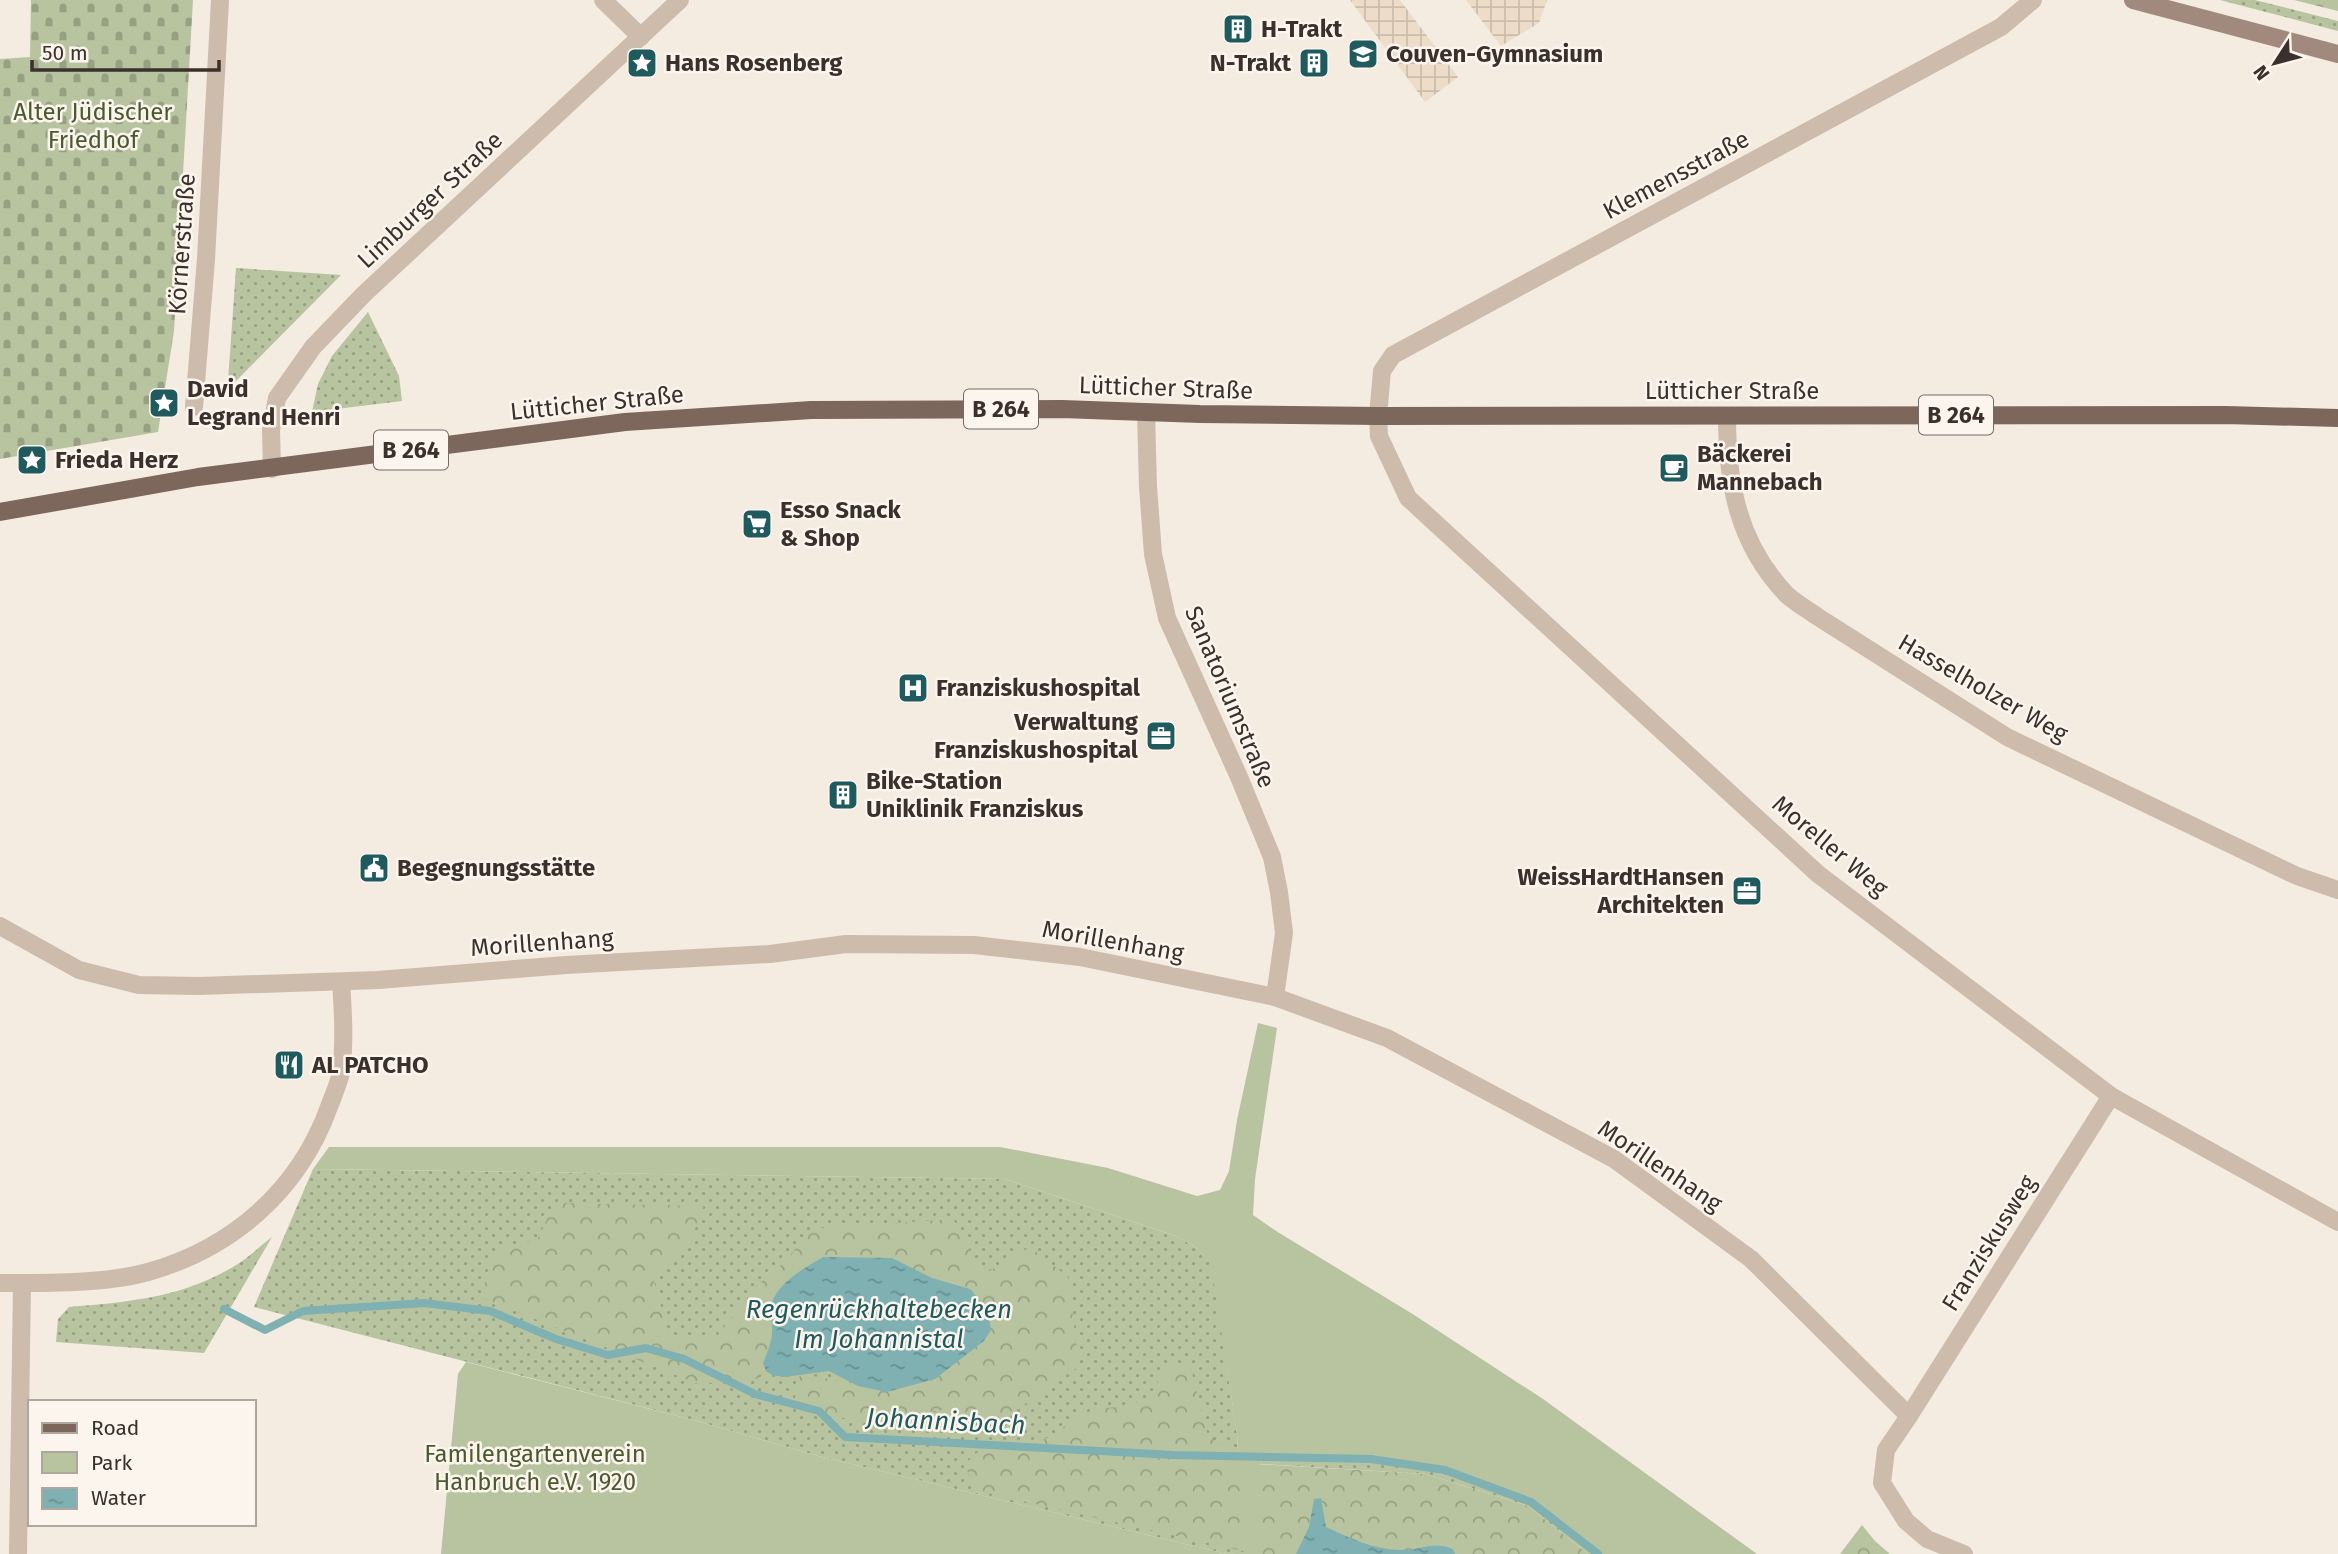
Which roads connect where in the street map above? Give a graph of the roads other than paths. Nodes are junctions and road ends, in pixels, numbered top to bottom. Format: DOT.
graph roads {
  1 [pos="220,0"];
  2 [pos="603,0"];
  3 [pos="680,0"];
  4 [pos="2033,0"];
  5 [pos="2136,0"];
  6 [pos="641,37"];
  7 [pos="2338,54"];
  8 [pos="194,407"];
  9 [pos="1146,412"];
  10 [pos="1378,416"];
  11 [pos="1727,416"];
  12 [pos="2338,418"];
  13 [pos="272,469"];
  14 [pos="0,513"];
  15 [pos="2338,890"];
  16 [pos="0,926"];
  17 [pos="341,982"];
  18 [pos="1275,997"];
  19 [pos="2111,1096"];
  20 [pos="2338,1222"];
  21 [pos="0,1283"];
  22 [pos="22,1283"];
  23 [pos="1909,1416"];
  24 [pos="18,1554"];
  25 [pos="1964,1554"];
  1 -- 8 [label="street, Körnerstraße"];
  2 -- 6 [label="street"];
  3 -- 6 [label="street, Limburger Straße"];
  4 -- 10 [label="street, Klemensstraße"];
  5 -- 7 [label="main road"];
  6 -- 13 [label="street, Limburger Straße"];
  9 -- 10 [label="main road, Lütticher Straße / B 264"];
  9 -- 13 [label="main road, Lütticher Straße / B 264"];
  9 -- 18 [label="street, Sanatoriumstraße"];
  10 -- 11 [label="main road, Lütticher Straße / B 264"];
  10 -- 19 [label="street, Moreller Weg"];
  11 -- 12 [label="main road, Lütticher Straße / B 264"];
  11 -- 15 [label="street, Hasselholzer Weg"];
  13 -- 14 [label="main road, Lütticher Straße / B 264"];
  16 -- 17 [label="street, Morillenhang"];
  17 -- 18 [label="street, Morillenhang"];
  17 -- 22 [label="street"];
  18 -- 23 [label="street, Morillenhang"];
  19 -- 20 [label="street, Moreller Weg"];
  19 -- 23 [label="street, Franziskusweg"];
  21 -- 22 [label="street"];
  22 -- 24 [label="street"];
  23 -- 25 [label="street"];
}
